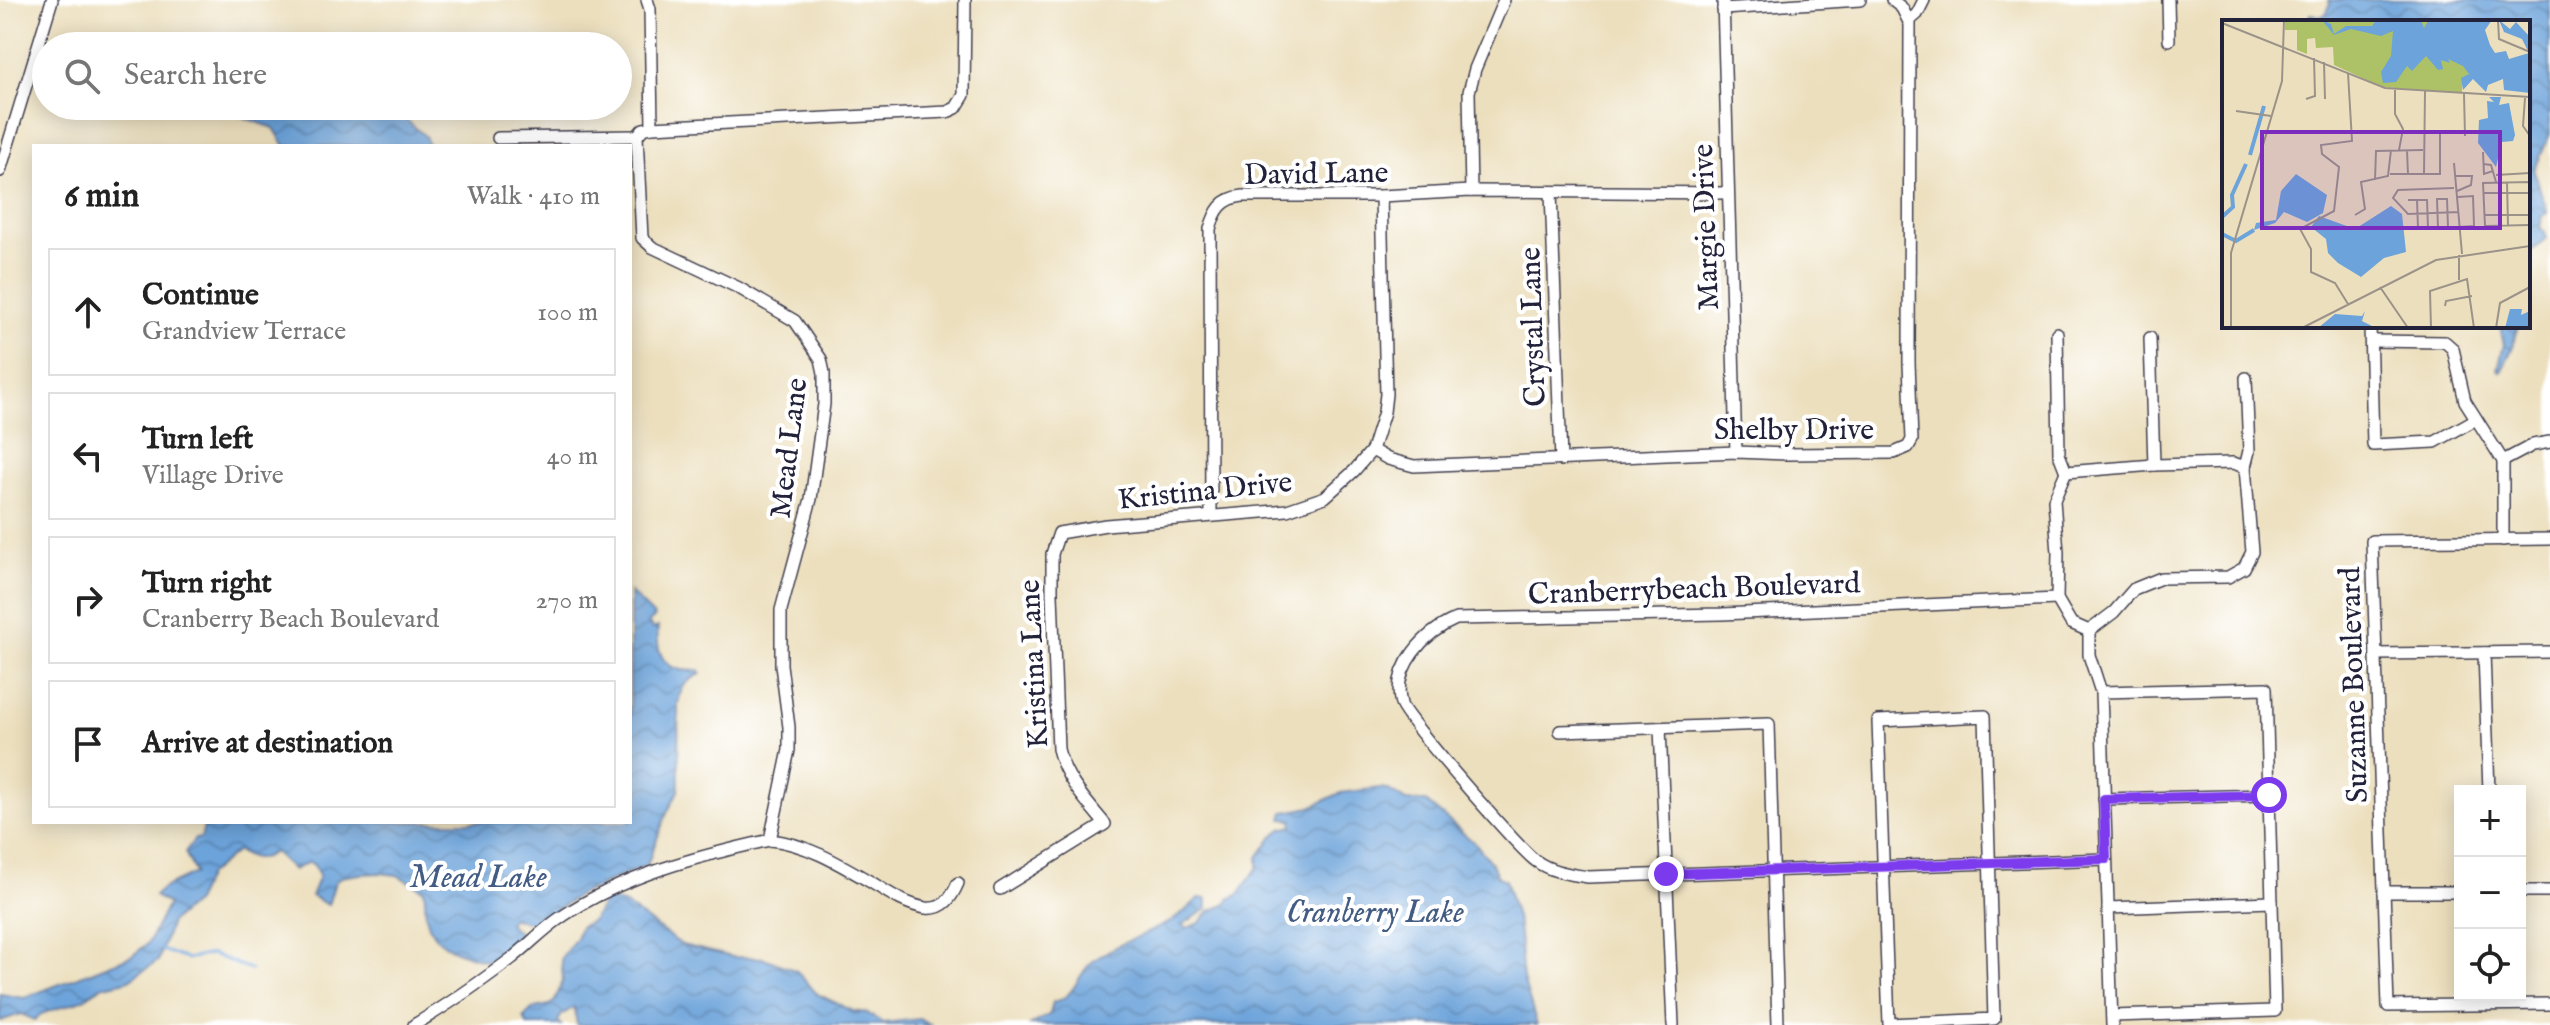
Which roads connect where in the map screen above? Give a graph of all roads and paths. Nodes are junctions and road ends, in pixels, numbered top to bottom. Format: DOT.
graph roads {
  1 [pos="52,0"];
  2 [pos="647,0"];
  3 [pos="965,0"];
  4 [pos="1504,0"];
  5 [pos="1860,0"];
  6 [pos="1892,0"];
  7 [pos="1924,0"];
  8 [pos="2168,0"];
  9 [pos="1723,4"];
  10 [pos="1909,21"];
  11 [pos="42,32"];
  12 [pos="2169,40"];
  13 [pos="32,66"];
  14 [pos="652,127"];
  15 [pos="637,136"];
  16 [pos="498,138"];
  17 [pos="0,171"];
  18 [pos="1471,191"];
  19 [pos="1551,192"];
  20 [pos="1728,193"];
  21 [pos="1381,196"];
  22 [pos="2370,328"];
  23 [pos="2057,333"];
  24 [pos="2150,338"];
  25 [pos="2371,341"];
  26 [pos="2246,378"];
  27 [pos="2476,419"];
  28 [pos="2550,442"];
  29 [pos="1372,450"];
  30 [pos="1736,452"];
  31 [pos="1561,460"];
  32 [pos="2503,461"];
  33 [pos="2154,465"];
  34 [pos="2245,467"];
  35 [pos="2066,472"];
  36 [pos="1211,515"];
  37 [pos="1058,536"];
  38 [pos="2550,539"];
  39 [pos="2503,540"];
  40 [pos="2057,599"];
  41 [pos="2089,631"];
  42 [pos="2550,652"];
  43 [pos="2484,653"];
  44 [pos="2376,654"];
  45 [pos="2101,692"];
  46 [pos="1660,728"];
  47 [pos="1560,731"];
  48 [pos="2489,785"];
  49 [pos="2269,795"];
  50 [pos="2104,799"];
  51 [pos="770,840"];
  52 [pos="2106,859"];
  53 [pos="1991,863"];
  54 [pos="1883,867"];
  55 [pos="1773,871"];
  56 [pos="1666,874"];
  57 [pos="958,883"];
  58 [pos="1000,889"];
  59 [pos="2526,891"];
  60 [pos="2550,891"];
  61 [pos="2384,892"];
  62 [pos="2454,892"];
  63 [pos="2272,902"];
  64 [pos="2108,908"];
  65 [pos="2550,1004"];
  66 [pos="2112,1021"];
  67 [pos="414,1025"];
  68 [pos="1673,1025"];
  69 [pos="1778,1025"];
  1 -- 11 [label="street"];
  2 -- 14 [label="street"];
  3 -- 14 [label="street"];
  4 -- 18 [label="street"];
  5 -- 9 [label="street"];
  6 -- 10 [label="street"];
  7 -- 10 [label="street"];
  8 -- 12 [label="street"];
  9 -- 20 [label="street, Margie Drive"];
  10 -- 30 [label="street, Shelby Drive"];
  13 -- 17 [label="street"];
  14 -- 15 [label="street"];
  15 -- 16 [label="street"];
  15 -- 51 [label="street, Mead Lane"];
  18 -- 19 [label="street, David Lane"];
  18 -- 21 [label="street, David Lane"];
  19 -- 20 [label="street, David Lane"];
  19 -- 31 [label="street, Crystal Lane"];
  20 -- 30 [label="street, Margie Drive"];
  21 -- 29 [label="street, Kristina Drive"];
  21 -- 36 [label="street, David Lane"];
  22 -- 25 [label="street"];
  23 -- 35 [label="street"];
  24 -- 33 [label="street"];
  25 -- 27 [label="street"];
  25 -- 27 [label="street"];
  26 -- 34 [label="street"];
  27 -- 32 [label="street"];
  28 -- 32 [label="street"];
  29 -- 31 [label="street, Shelby Drive"];
  29 -- 36 [label="street, Kristina Drive"];
  30 -- 31 [label="street, Shelby Drive"];
  32 -- 39 [label="street"];
  33 -- 34 [label="street"];
  33 -- 35 [label="street"];
  34 -- 41 [label="street"];
  35 -- 40 [label="street"];
  36 -- 37 [label="street, Kristina Drive"];
  37 -- 58 [label="street, Kristina Lane"];
  38 -- 39 [label="street, Suzanne Boulevard"];
  39 -- 44 [label="street, Suzanne Boulevard"];
  40 -- 41 [label="street"];
  40 -- 56 [label="street, Cranberrybeach Boulevard"];
  41 -- 45 [label="street"];
  42 -- 43 [label="street"];
  43 -- 44 [label="street"];
  43 -- 48 [label="street"];
  44 -- 61 [label="street, Suzanne Boulevard"];
  45 -- 49 [label="street"];
  45 -- 50 [label="street"];
  46 -- 47 [label="street"];
  46 -- 55 [label="street"];
  46 -- 56 [label="street"];
  49 -- 50 [label="street"];
  49 -- 63 [label="street"];
  50 -- 52 [label="street"];
  51 -- 57 [label="street"];
  51 -- 67 [label="street"];
  52 -- 53 [label="street"];
  52 -- 64 [label="street"];
  53 -- 54 [label="street"];
  53 -- 54 [label="street"];
  53 -- 54 [label="street"];
  54 -- 55 [label="street"];
  55 -- 56 [label="street"];
  55 -- 69 [label="street"];
  56 -- 68 [label="street"];
  59 -- 60 [label="street"];
  61 -- 62 [label="street"];
  61 -- 65 [label="street, Suzanne Boulevard"];
  63 -- 64 [label="street"];
  63 -- 66 [label="street"];
  64 -- 66 [label="street"];
}
